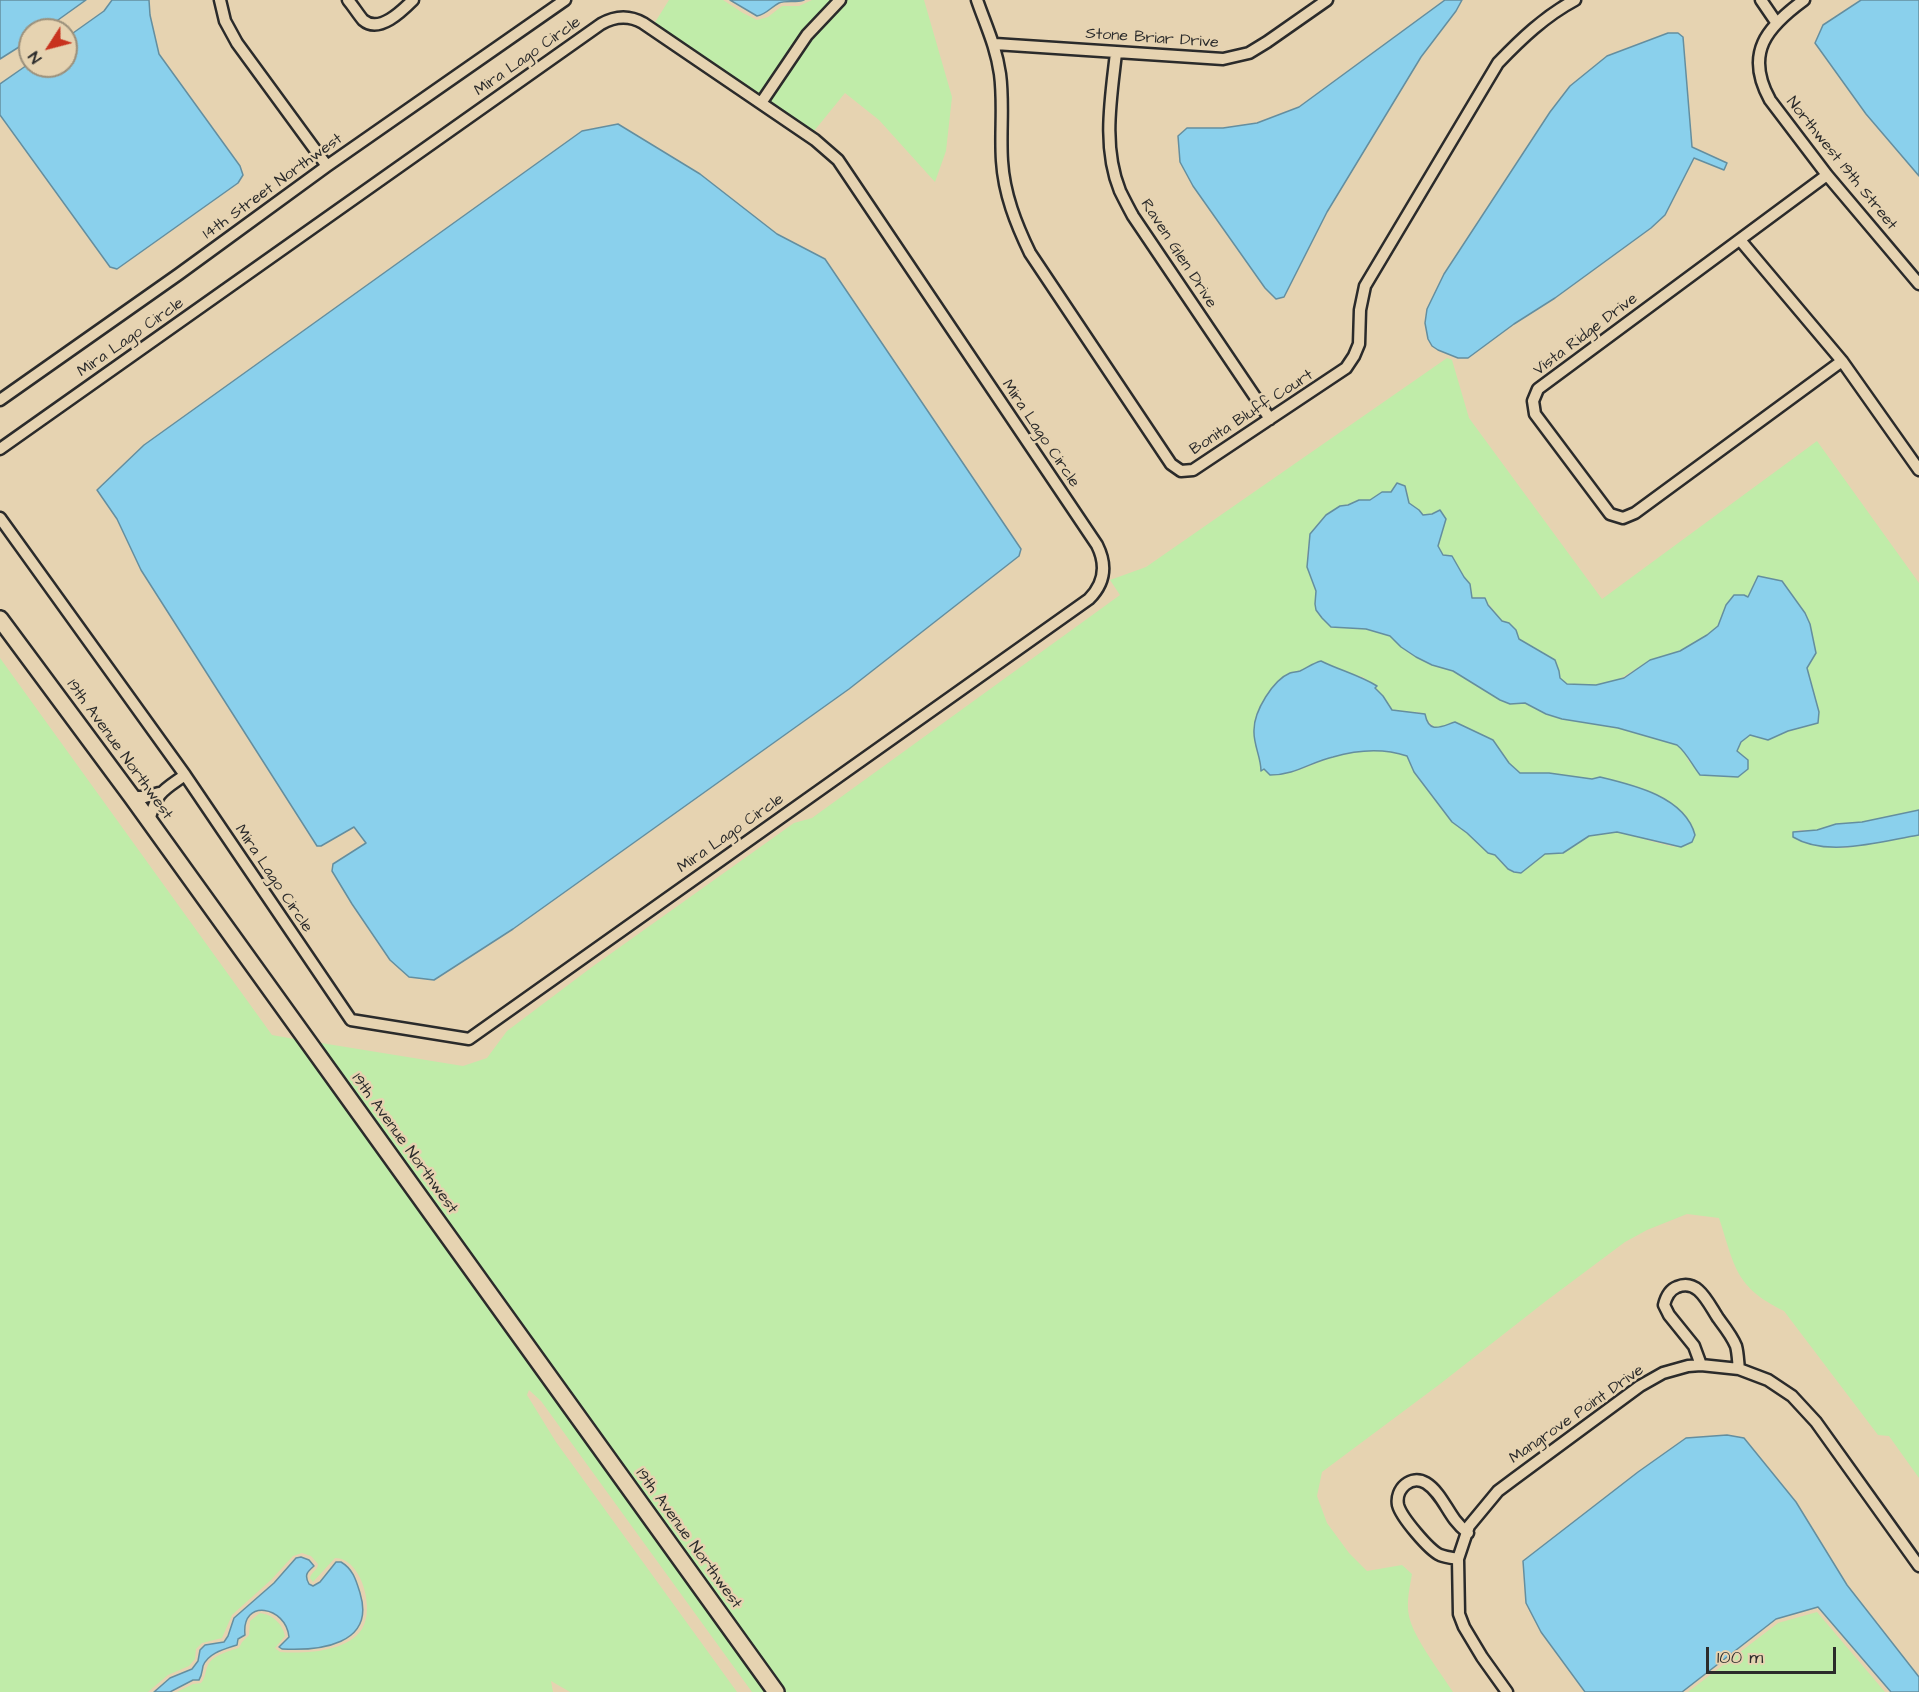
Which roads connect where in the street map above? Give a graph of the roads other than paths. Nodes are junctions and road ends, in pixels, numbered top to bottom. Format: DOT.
graph roads {
  1 [pos="220,0"];
  2 [pos="348,0"];
  3 [pos="413,0"];
  4 [pos="565,0"];
  5 [pos="840,0"];
  6 [pos="977,0"];
  7 [pos="1326,0"];
  8 [pos="1575,0"];
  9 [pos="1761,0"];
  10 [pos="1804,0"];
  11 [pos="1776,22"];
  12 [pos="995,44"];
  13 [pos="1116,53"];
  14 [pos="761,103"];
  15 [pos="327,166"];
  16 [pos="1827,175"];
  17 [pos="1740,240"];
  18 [pos="1919,284"];
  19 [pos="1842,361"];
  20 [pos="0,400"];
  21 [pos="1270,419"];
  22 [pos="0,449"];
  23 [pos="1919,470"];
  24 [pos="0,518"];
  25 [pos="0,619"];
  26 [pos="185,775"];
  27 [pos="159,794"];
  28 [pos="132,797"];
  29 [pos="148,820"];
  30 [pos="1701,1365"];
  31 [pos="1739,1369"];
  32 [pos="1468,1533"];
  33 [pos="1458,1559"];
  34 [pos="1919,1566"];
  35 [pos="776,1692"];
  36 [pos="1507,1692"];
  1 -- 15 [label="street"];
  2 -- 3 [label="street"];
  4 -- 15 [label="street, 14th Street Northwest"];
  5 -- 14 [label="street"];
  6 -- 12 [label="street, Bonita Bluff Court"];
  7 -- 13 [label="street, Stone Briar Drive"];
  8 -- 21 [label="street, Bonita Bluff Court"];
  9 -- 11 [label="street"];
  10 -- 11 [label="street, Northwest 19th Street"];
  11 -- 16 [label="street, Northwest 19th Street"];
  12 -- 13 [label="street, Stone Briar Drive"];
  12 -- 21 [label="street, Bonita Bluff Court"];
  13 -- 21 [label="street, Raven Glen Drive"];
  14 -- 22 [label="street, Mira Lago Circle"];
  14 -- 26 [label="street, Mira Lago Circle"];
  15 -- 20 [label="street, 14th Street Northwest"];
  16 -- 17 [label="street, Vista Ridge Drive"];
  16 -- 18 [label="street, Northwest 19th Street"];
  17 -- 19 [label="street"];
  17 -- 19 [label="street, Vista Ridge Drive"];
  19 -- 23 [label="street"];
  24 -- 26 [label="street, Mira Lago Circle"];
  25 -- 28 [label="street, 19th Avenue Northwest"];
  26 -- 27 [label="street"];
  27 -- 28 [label="street"];
  27 -- 29 [label="street"];
  28 -- 29 [label="street, 19th Avenue Northwest"];
  29 -- 35 [label="street, 19th Avenue Northwest"];
  30 -- 31 [label="street, Mangrove Point Drive"];
  30 -- 31 [label="street"];
  30 -- 32 [label="street, Mangrove Point Drive"];
  31 -- 34 [label="street, Mangrove Point Drive"];
  32 -- 33 [label="street, Mangrove Point Drive"];
  32 -- 33 [label="street"];
  33 -- 36 [label="street, Mangrove Point Drive"];
}
